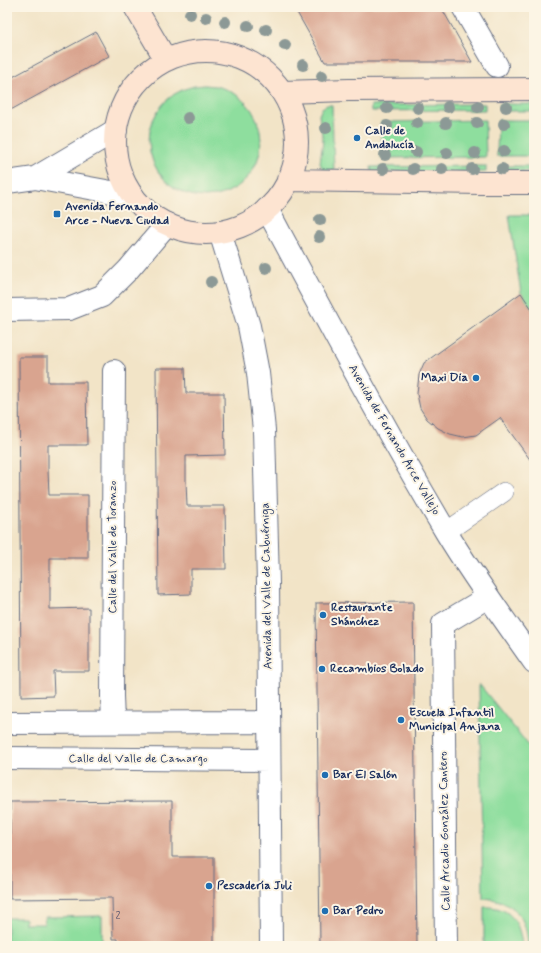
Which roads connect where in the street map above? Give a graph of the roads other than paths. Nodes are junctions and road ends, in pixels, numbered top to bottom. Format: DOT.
graph roads {
  1 [pos="135,7"];
  2 [pos="463,7"];
  3 [pos="166,60"];
  4 [pos="497,66"];
  5 [pos="534,89"];
  6 [pos="282,92"];
  7 [pos="116,130"];
  8 [pos="35,178"];
  9 [pos="288,180"];
  10 [pos="7,182"];
  11 [pos="534,183"];
  12 [pos="133,196"];
  13 [pos="267,209"];
  14 [pos="167,224"];
  15 [pos="220,232"];
  16 [pos="7,310"];
  17 [pos="114,371"];
  18 [pos="504,492"];
  19 [pos="446,532"];
  20 [pos="488,598"];
  21 [pos="534,662"];
  22 [pos="113,722"];
  23 [pos="269,722"];
  24 [pos="7,723"];
  25 [pos="7,758"];
  26 [pos="269,760"];
  27 [pos="271,946"];
  28 [pos="446,946"];
  1 -- 3 [label="main road"];
  2 -- 4 [label="street"];
  3 -- 6 [label="main road"];
  3 -- 7 [label="main road"];
  5 -- 6 [label="main road"];
  6 -- 9 [label="main road"];
  7 -- 8 [label="street"];
  7 -- 12 [label="main road"];
  8 -- 10 [label="street"];
  8 -- 12 [label="street"];
  9 -- 11 [label="main road"];
  9 -- 13 [label="main road"];
  12 -- 14 [label="main road"];
  13 -- 15 [label="main road"];
  13 -- 19 [label="street, Avenida de Fernando Arce Vallejo"];
  14 -- 15 [label="main road"];
  14 -- 16 [label="street"];
  15 -- 23 [label="street, Avenida del Valle de Cabuérniga"];
  17 -- 22 [label="street, Calle del Valle de Toranzo"];
  18 -- 19 [label="lane"];
  19 -- 20 [label="street, Avenida de Fernando Arce Vallejo"];
  20 -- 21 [label="street, Avenida de Fernando Arce Vallejo"];
  20 -- 28 [label="street, Calle Arcadio González Cantero"];
  22 -- 23 [label="street"];
  22 -- 24 [label="street"];
  23 -- 26 [label="street, Avenida del Valle de Cabuérniga"];
  25 -- 26 [label="street, Calle del Valle de Camargo"];
  26 -- 27 [label="street, Avenida del Valle de Cabuérniga"];
}
